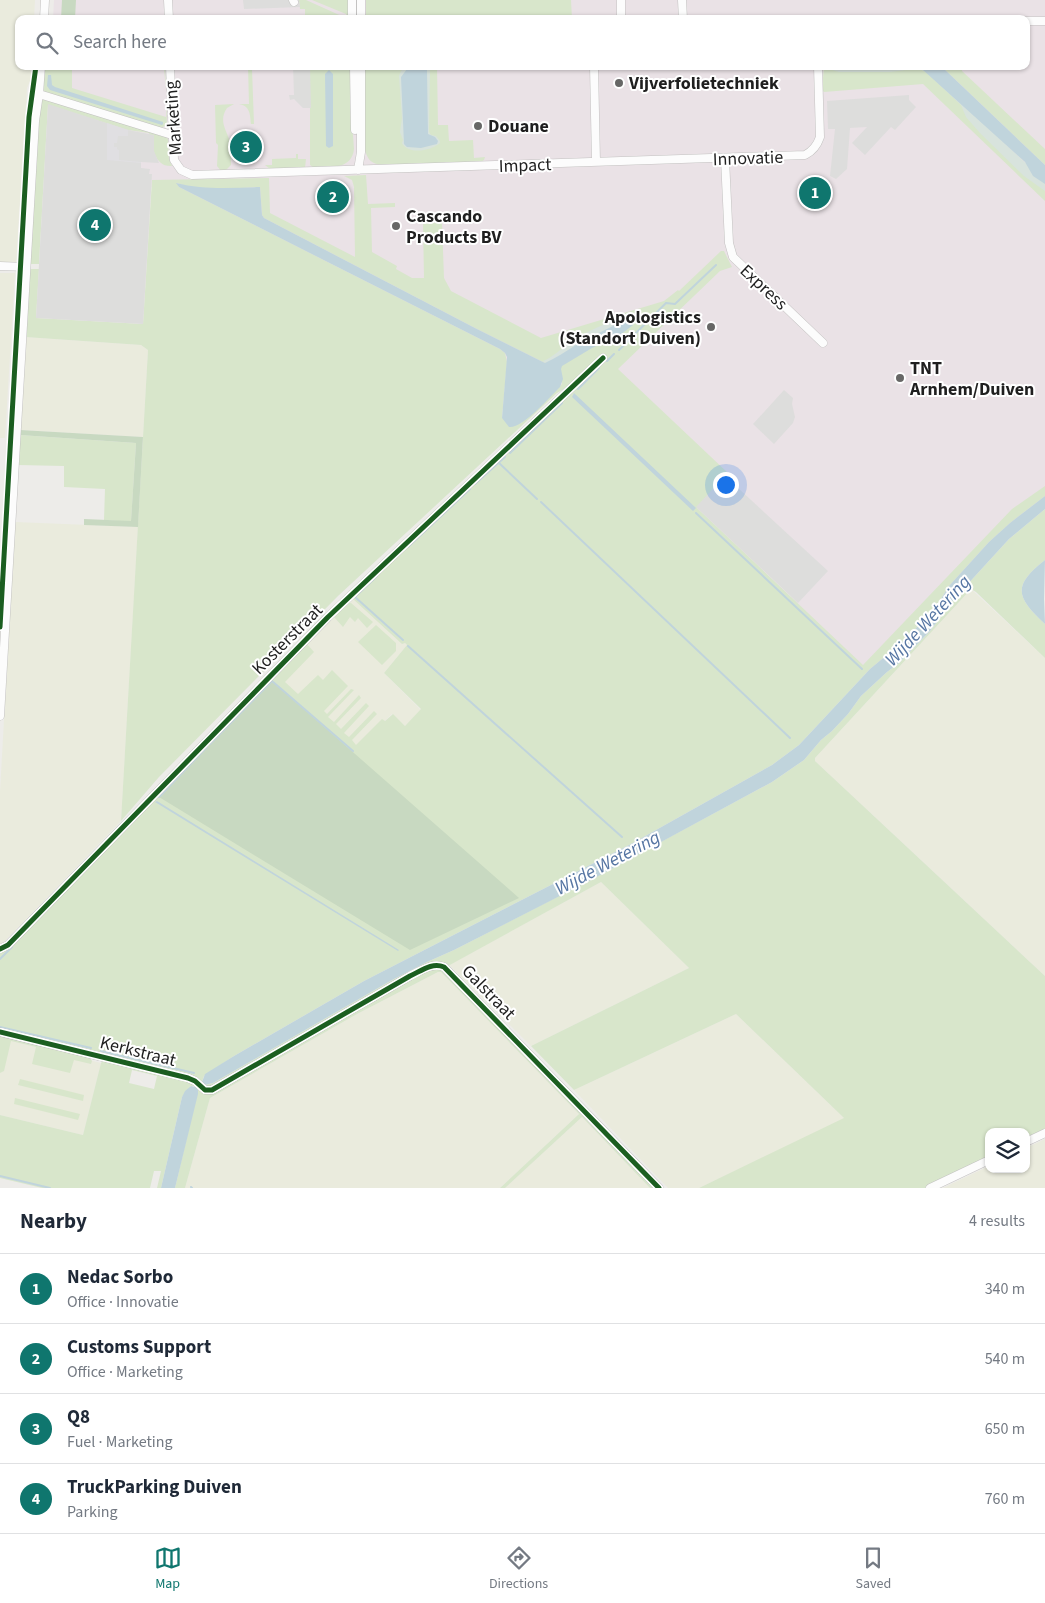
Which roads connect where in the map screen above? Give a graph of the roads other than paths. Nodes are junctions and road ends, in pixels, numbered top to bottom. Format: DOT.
graph roads {
  1 [pos="45,0"];
  2 [pos="168,0"];
  3 [pos="352,0"];
  4 [pos="361,0"];
  5 [pos="621,0"];
  6 [pos="682,0"];
  7 [pos="44,15"];
  8 [pos="169,15"];
  9 [pos="352,15"];
  10 [pos="361,15"];
  11 [pos="621,15"];
  12 [pos="683,15"];
  13 [pos="1045,21"];
  14 [pos="1030,22"];
  15 [pos="41,70"];
  16 [pos="170,70"];
  17 [pos="354,70"];
  18 [pos="361,70"];
  19 [pos="594,70"];
  20 [pos="818,70"];
  21 [pos="39,94"];
  22 [pos="172,135"];
  23 [pos="726,158"];
  24 [pos="596,162"];
  25 [pos="358,170"];
  26 [pos="0,266"];
  27 [pos="26,267"];
  28 [pos="823,343"];
  29 [pos="603,358"];
  30 [pos="0,716"];
  31 [pos="0,949"];
  32 [pos="0,1032"];
  33 [pos="260,1062"];
  34 [pos="1045,1133"];
  35 [pos="1030,1140"];
  36 [pos="985,1162"];
  37 [pos="659,1188"];
  38 [pos="930,1188"];
  1 -- 7 [label="street"];
  2 -- 8 [label="street"];
  3 -- 9 [label="street"];
  4 -- 10 [label="street"];
  5 -- 11 [label="street"];
  6 -- 12 [label="street"];
  13 -- 14 [label="street"];
  15 -- 21 [label="street"];
  16 -- 22 [label="street, Marketing"];
  17 -- 25 [label="street"];
  18 -- 25 [label="street"];
  19 -- 24 [label="street"];
  20 -- 23 [label="street, Innovatie"];
  21 -- 22 [label="street"];
  21 -- 27 [label="street"];
  22 -- 25 [label="street, Marketing"];
  23 -- 24 [label="street, Innovatie"];
  23 -- 28 [label="street, Express"];
  24 -- 25 [label="street, Impact"];
  26 -- 27 [label="street"];
  27 -- 30 [label="street"];
  29 -- 31 [label="street, Kosterstraat"];
  32 -- 33 [label="street, Kerkstraat"];
  33 -- 37 [label="street, Galstraat"];
  34 -- 35 [label="street"];
  36 -- 38 [label="street"];
}
